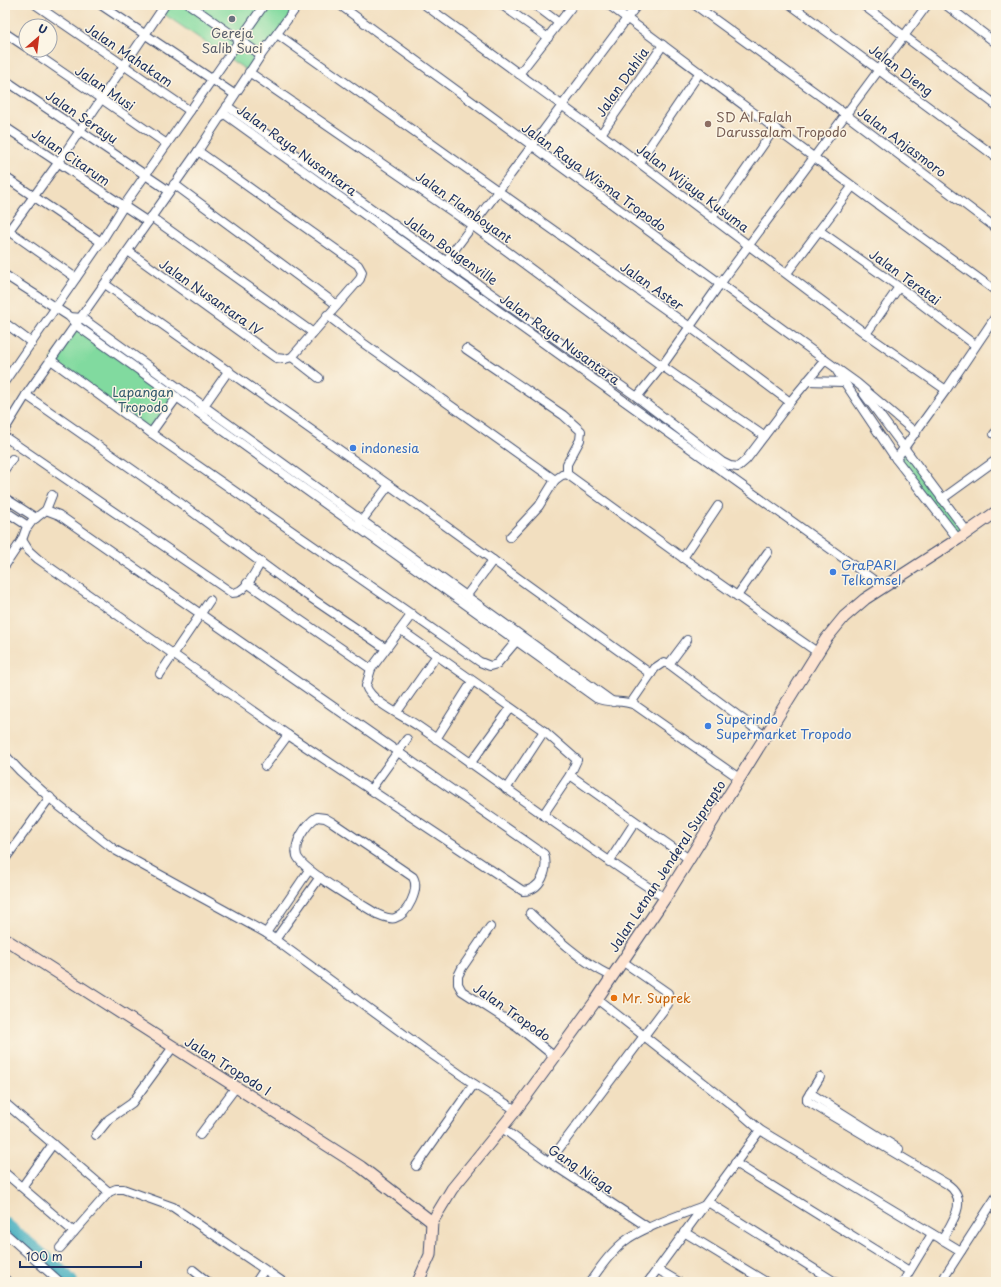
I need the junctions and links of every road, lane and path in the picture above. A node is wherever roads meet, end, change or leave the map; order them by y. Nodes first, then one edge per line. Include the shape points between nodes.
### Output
1 (36, 5) edge
2 (101, 5) edge
3 (165, 5) edge
4 (190, 5) edge
5 (264, 5) edge
6 (298, 5) edge
7 (340, 5) edge
8 (425, 5) edge
9 (502, 5) edge
10 (535, 5) edge
11 (573, 5) edge
12 (609, 5) edge
13 (638, 5) edge
14 (695, 5) edge
15 (792, 5) edge
16 (863, 5) edge
17 (927, 5) edge
18 (946, 5) edge
19 (437, 8) edge
20 (627, 19) junction
21 (559, 23) junction
22 (5, 33) edge
23 (277, 34) junction
24 (144, 35) junction
25 (904, 35) junction
26 (548, 38) junction
27 (240, 40) junction
28 (18, 42) edge
29 (996, 43) edge
30 (663, 45) junction
31 (261, 55) junction
32 (41, 58) edge
33 (123, 66) junction
34 (879, 68) junction
35 (249, 72) junction
36 (700, 72) junction
37 (519, 74) junction
38 (5, 80) edge
39 (213, 80) junction
40 (232, 93) junction
41 (100, 100) junction
42 (996, 105) edge
43 (562, 106) junction
44 (227, 109) junction
45 (190, 111) junction
46 (845, 114) junction
47 (5, 127) edge
48 (775, 128) junction
49 (79, 130) junction
50 (601, 134) junction
51 (167, 144) junction
52 (532, 146) junction
53 (198, 151) junction
54 (815, 157) junction
55 (996, 157) edge
56 (639, 162) junction
57 (58, 163) junction
58 (146, 174) junction
59 (5, 177) edge
60 (171, 187) junction
61 (852, 187) junction
62 (499, 192) junction
63 (33, 196) junction
64 (123, 207) junction
65 (712, 218) junction
66 (149, 219) junction
67 (473, 226) junction
68 (996, 228) edge
69 (820, 231) junction
70 (6, 232) edge
71 (102, 242) junction
72 (749, 246) junction
73 (128, 251) junction
74 (446, 262) junction
75 (787, 274) junction
76 (5, 275) edge
77 (76, 278) junction
78 (105, 284) junction
79 (720, 284) junction
80 (899, 287) junction
81 (996, 292) edge
82 (337, 305) junction
83 (56, 308) junction
84 (327, 314) junction
85 (996, 316) edge
86 (79, 321) junction
87 (5, 323) edge
88 (690, 327) junction
89 (312, 332) junction
90 (866, 334) junction
91 (32, 343) junction
92 (975, 345) junction
93 (466, 349) dead end
94 (292, 357) junction
95 (51, 360) junction
96 (825, 360) junction
97 (662, 366) junction
98 (834, 367) junction
99 (229, 370) junction
100 (7, 375) edge
101 (318, 378) dead end
102 (807, 381) junction
103 (843, 382) junction
104 (857, 384) junction
105 (946, 390) junction
106 (26, 395) junction
107 (177, 397) junction
108 (637, 397) junction
109 (790, 402) junction
110 (201, 410) junction
111 (7, 419) edge
112 (5, 429) edge
113 (151, 433) junction
114 (916, 433) junction
115 (764, 436) junction
116 (5, 437) edge
117 (904, 448) junction
118 (12, 459) dead end
119 (896, 459) junction
120 (996, 460) edge
121 (5, 469) edge
122 (567, 474) junction
123 (556, 480) junction
124 (389, 485) junction
125 (52, 495) dead end
126 (5, 498) edge
127 (942, 499) junction
128 (718, 506) dead end
129 (46, 510) junction
130 (5, 511) edge
131 (996, 512) edge
132 (36, 518) junction
133 (360, 523) junction
134 (28, 526) junction
135 (968, 533) junction
136 (510, 537) dead end
137 (22, 540) junction
138 (958, 540) junction
139 (768, 552) dead end
140 (683, 558) junction
141 (493, 560) junction
142 (261, 562) junction
143 (6, 564) dead end
144 (247, 583) junction
145 (882, 586) junction
146 (467, 596) junction
147 (737, 596) junction
148 (210, 600) dead end
149 (202, 613) junction
150 (412, 614) junction
151 (401, 630) junction
152 (522, 634) junction
153 (687, 640) dead end
154 (516, 642) junction
155 (385, 648) junction
156 (817, 652) junction
157 (174, 654) junction
158 (437, 655) junction
159 (670, 664) junction
160 (371, 669) junction
161 (160, 674) dead end
162 (651, 674) junction
163 (472, 682) junction
164 (613, 702) junction
165 (631, 703) junction
166 (510, 708) junction
167 (397, 712) junction
168 (544, 731) junction
169 (288, 735) junction
170 (766, 736) junction
171 (407, 739) dead end
172 (436, 739) junction
173 (399, 752) junction
174 (5, 755) edge
175 (470, 764) junction
176 (265, 766) dead end
177 (570, 774) junction
178 (739, 778) junction
179 (371, 789) junction
180 (506, 789) junction
181 (50, 798) junction
182 (543, 815) junction
183 (635, 822) junction
184 (5, 859) edge
185 (689, 859) junction
186 (609, 862) junction
187 (309, 870) junction
188 (320, 877) junction
189 (665, 898) junction
190 (530, 913) dead end
191 (490, 927) dead end
192 (266, 933) junction
193 (275, 940) junction
194 (6, 941) edge
195 (622, 961) junction
196 (611, 976) junction
197 (596, 999) junction
198 (643, 1036) junction
199 (173, 1047) junction
200 (555, 1057) junction
201 (820, 1077) dead end
202 (474, 1084) junction
203 (236, 1087) junction
204 (5, 1103) edge
205 (516, 1110) junction
206 (502, 1128) junction
207 (760, 1130) junction
208 (96, 1135) dead end
209 (200, 1135) dead end
210 (53, 1144) junction
211 (549, 1162) junction
212 (735, 1163) junction
213 (416, 1166) dead end
214 (5, 1173) edge
215 (22, 1187) junction
216 (109, 1192) junction
217 (996, 1197) edge
218 (706, 1204) junction
219 (432, 1222) junction
220 (649, 1228) junction
221 (74, 1232) junction
222 (684, 1232) junction
223 (5, 1233) edge
224 (932, 1234) junction
225 (942, 1240) junction
226 (60, 1248) dead end
227 (961, 1251) junction
228 (657, 1269) junction
229 (194, 1270) dead end
230 (264, 1270) junction
231 (909, 1271) junction
232 (5, 1279) edge
233 (8, 1282) edge
234 (60, 1282) edge
235 (208, 1282) edge
236 (256, 1282) edge
237 (283, 1282) edge
238 (418, 1282) edge
239 (590, 1282) edge
240 (648, 1282) edge
241 (679, 1282) edge
242 (766, 1282) edge
243 (835, 1282) edge
244 (903, 1282) edge
245 (945, 1282) edge

1 - 33 street, Jalan Mahakam
2 - 24 street
3 - 24 street
4 - 27 street
5 - 27 street
6 - 23 street
7 - 52 street, Jalan Raya Wisma Tropodo
8 - 19 street, Jalan Wijaya Kusuma
9 - 26 street
10 - 21 street
11 - 21 street
12 - 20 street
13 - 20 street
14 - 46 street, Jalan Anjasmoro
15 - 34 street, Jalan Dieng
16 - 25 street
17 - 25 street
18 - 29 street
19 - 37 street, Jalan Wijaya Kusuma
20 - 30 street
20 - 43 street
21 - 26 street
22 - 28 street
23 - 31 street
23 - 62 street, Jalan Aster
24 - 33 street
24 - 39 street
25 - 34 street
25 - 42 street
26 - 37 street
27 - 31 street
27 - 39 street
30 - 36 street
30 - 50 street, Jalan Dahlia
31 - 35 street
32 - 41 street, Jalan Musi
33 - 41 street
33 - 45 street, Jalan Mahakam
34 - 46 street
34 - 55 street, Jalan Dieng
35 - 40 street
35 - 67 street, Jalan Flamboyant
36 - 48 street
36 - 56 street
37 - 43 street, Jalan Wijaya Kusuma
38 - 49 street, Jalan Serayu
39 - 40 street
39 - 45 street
40 - 44 street
41 - 49 street
41 - 51 street, Jalan Musi
43 - 50 street, Jalan Wijaya Kusuma
43 - 52 street
44 - 53 street
44 - 74 street, Jalan Bougenville
44 - 145 street, Jalan Raya Nusantara
45 - 51 street
46 - 54 street
46 - 68 street, Jalan Anjasmoro
47 - 57 street, Jalan Citarum
48 - 54 street
48 - 65 street
49 - 57 street
49 - 58 street, Jalan Serayu
50 - 56 street, Jalan Wijaya Kusuma
51 - 58 street
52 - 62 street
52 - 79 street, Jalan Raya Wisma Tropodo
53 - 60 street
53 - 82 street via 361,267 360,279
54 - 61 street
54 - 72 street
56 - 65 street, Jalan Wijaya Kusuma
57 - 63 street
57 - 64 street, Jalan Citarum
58 - 60 street, Jalan Serayu
58 - 64 street
59 - 63 street
60 - 66 street
60 - 82 street, Jalan Serayu
61 - 69 street
61 - 81 street
62 - 67 street
62 - 88 street, Jalan Aster
63 - 70 street
63 - 71 street
64 - 66 street, Jalan Citarum
64 - 71 street
65 - 72 street, Jalan Wijaya Kusuma
66 - 73 street
66 - 89 street, Jalan Citarum
67 - 74 street
67 - 97 street, Jalan Flamboyant
69 - 75 street
69 - 80 street, Jalan Teratai
70 - 77 street
71 - 77 street
72 - 75 street, Jalan Wijaya Kusuma
72 - 79 street
73 - 78 street
73 - 94 street, Jalan Nusantara IV via 270,353 282,360
74 - 108 street, Jalan Bougenville
75 - 90 street, Jalan Wijaya Kusuma
76 - 83 street
77 - 83 street
78 - 86 street
78 - 99 street
79 - 88 street
79 - 96 street, Jalan Raya Wisma Tropodo
80 - 90 street
80 - 92 street, Jalan Teratai
82 - 84 street
83 - 86 street
83 - 91 street
84 - 89 street
84 - 123 street via 363,343
85 - 92 street
86 - 95 street
86 - 107 street
86 - 110 street
87 - 91 street
88 - 97 street
88 - 109 street, Jalan Aster
89 - 94 street
90 - 105 street, Jalan Wijaya Kusuma
91 - 100 street
92 - 105 street
93 - 122 street via 563,415 581,431 580,440 567,464
94 - 101 street
95 - 106 street
95 - 113 street
96 - 98 street, Jalan Raya Wisma Tropodo
96 - 102 street
97 - 108 street
97 - 115 street, Jalan Flamboyant
98 - 103 street
98 - 104 street, Jalan Raya Wisma Tropodo
99 - 110 street
99 - 124 street
102 - 103 street
102 - 109 street
103 - 119 street
104 - 114 street
104 - 117 street
105 - 114 street
106 - 111 street
106 - 142 street
107 - 110 street
107 - 113 street
108 - 115 street, Jalan Bougenville via 722,462 736,467 742,465
109 - 115 street
110 - 133 street
111 - 112 street
113 - 150 street
114 - 117 street
116 - 144 street via 228,591 236,593
117 - 119 street
117 - 127 street
118 - 121 street
119 - 138 street
120 - 127 street
122 - 123 street
122 - 140 street
123 - 136 street via 539,506
124 - 133 street
124 - 141 street
125 - 129 street
126 - 132 street
127 - 135 street
128 - 140 street
129 - 132 street
129 - 149 street via 59,514
130 - 134 street
131 - 135 main road, Jalan Letnan Jenderal Suprapto
132 - 134 street
133 - 146 street
133 - 154 street
134 - 137 street
135 - 138 main road, Jalan Letnan Jenderal Suprapto
137 - 143 street
137 - 157 street via 38,559
138 - 145 main road, Jalan Letnan Jenderal Suprapto
139 - 147 street
140 - 147 street
141 - 146 street
141 - 162 street
142 - 144 street
142 - 155 street
144 - 160 street
145 - 156 main road, Jalan Letnan Jenderal Suprapto via 844,617
146 - 152 street
147 - 156 street
148 - 149 street
149 - 157 street
149 - 173 street
150 - 151 street
150 - 154 street via 480,662 490,666 497,664
151 - 155 street
151 - 158 street
152 - 154 street
152 - 164 street
153 - 159 street
154 - 164 street via 596,698
155 - 160 street
156 - 170 main road, Jalan Letnan Jenderal Suprapto
157 - 161 street
157 - 169 street
158 - 163 street
158 - 167 street
159 - 162 street via 660,663
159 - 170 street
160 - 167 street via 367,691
162 - 165 street
163 - 166 street
163 - 172 street
164 - 165 street
165 - 178 street
166 - 168 street
166 - 175 street
167 - 172 street
168 - 177 street via 577,760
168 - 180 street
169 - 176 street
169 - 179 street
170 - 178 main road, Jalan Letnan Jenderal Suprapto
171 - 173 street
172 - 175 street
173 - 179 street
173 - 179 street via 544,854 545,868 540,882 529,890 523,890
174 - 181 street
175 - 180 street
177 - 182 street
177 - 183 street
178 - 185 main road, Jalan Letnan Jenderal Suprapto
180 - 182 street
181 - 184 street
181 - 192 street via 114,850
182 - 186 street
183 - 185 street
183 - 186 street
185 - 189 main road, Jalan Letnan Jenderal Suprapto
186 - 189 street
187 - 188 street
187 - 188 street via 298,857 298,840 311,820 317,817 325,818 413,877 416,888 405,910 395,918 388,918 377,914
187 - 192 street
188 - 193 street
189 - 195 main road, Jalan Letnan Jenderal Suprapto
190 - 196 street via 553,935 600,971
191 - 200 street, Jalan Tropodo via 460,972 458,984 462,991 518,1027
192 - 193 street
193 - 202 street
194 - 199 main road, Jalan Tropodo I
195 - 196 main road, Jalan Letnan Jenderal Suprapto
195 - 198 street via 668,995 668,1004
196 - 197 main road, Jalan Letnan Jenderal Suprapto
197 - 198 street
197 - 200 main road, Jalan Letnan Jenderal Suprapto
198 - 207 street via 734,1106
198 - 211 street
199 - 203 main road, Jalan Tropodo I
199 - 208 street via 132,1103 109,1119
200 - 205 main road, Jalan Letnan Jenderal Suprapto
201 - 225 street via 807,1098 808,1101 951,1187 959,1197 958,1207
202 - 205 street
202 - 213 street
203 - 209 street
203 - 219 main road, Jalan Tropodo I via 361,1167
204 - 210 street
205 - 206 main road, Jalan Letnan Jenderal Suprapto
206 - 211 street, Gang Niaga
206 - 219 main road, Jalan Letnan Jenderal Suprapto via 452,1189
207 - 212 street
207 - 224 street
210 - 215 street
210 - 216 street
211 - 220 street, Gang Niaga
212 - 218 street
212 - 231 street
214 - 215 street
215 - 221 street
216 - 221 street
216 - 230 street via 123,1189 173,1207
217 - 227 street
218 - 220 street
218 - 222 street
218 - 243 street
219 - 238 main road, Jalan Letnan Jenderal Suprapto via 430,1255
220 - 239 street via 629,1238 613,1252
221 - 226 street
222 - 228 street
222 - 242 street
223 - 234 street
224 - 225 street
224 - 231 street
225 - 227 street
227 - 245 street via 945,1276
228 - 240 street
228 - 241 street
229 - 235 street
230 - 236 street
230 - 237 street
231 - 244 street
232 - 233 street

